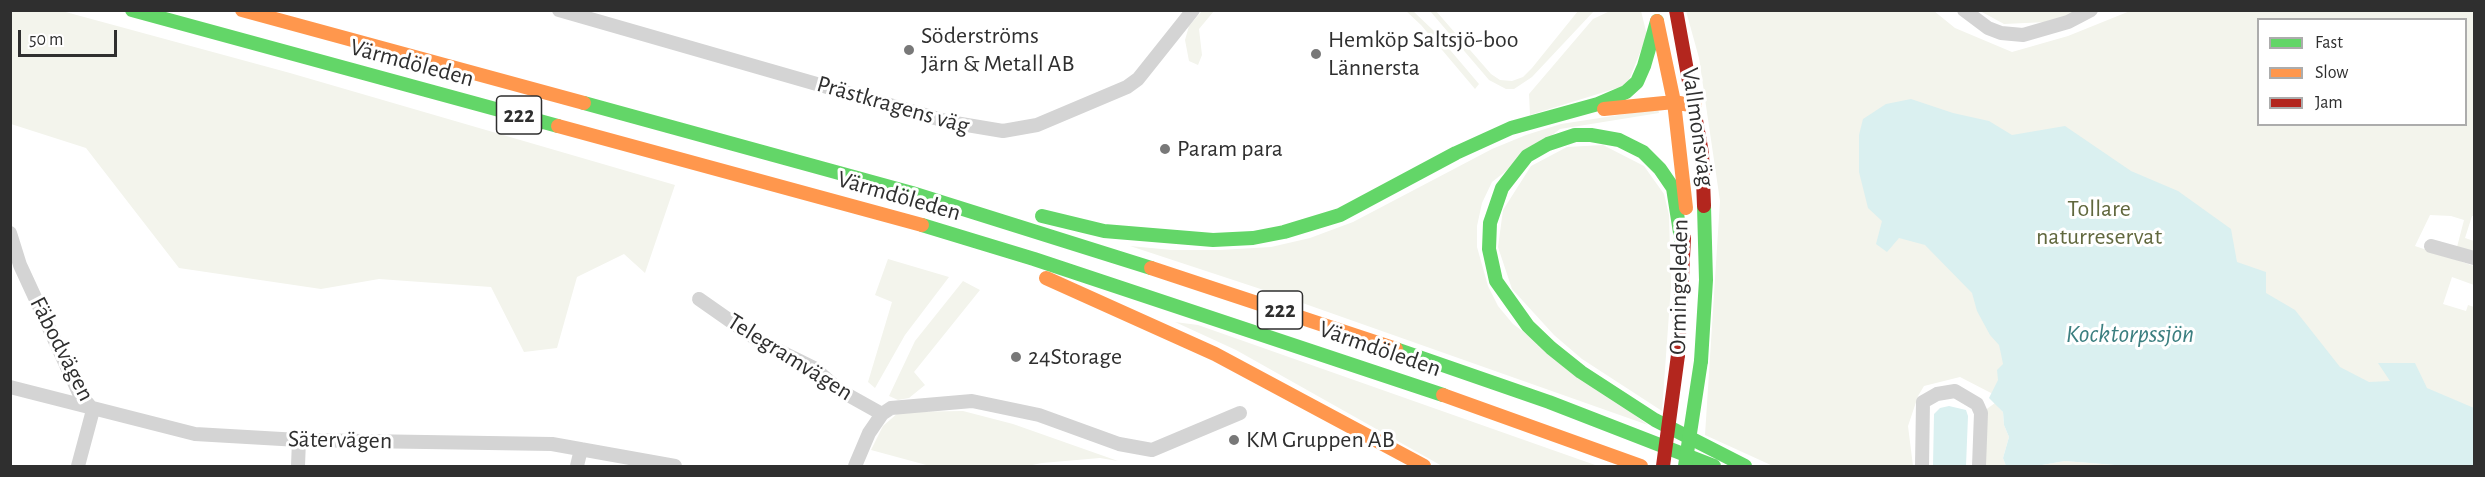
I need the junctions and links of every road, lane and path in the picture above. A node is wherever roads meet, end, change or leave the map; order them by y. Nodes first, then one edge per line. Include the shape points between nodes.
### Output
1 (132, 10) edge
2 (242, 10) edge
3 (559, 10) edge
4 (1193, 10) edge
5 (1676, 10) edge
6 (1964, 10) edge
7 (2091, 10) edge
8 (1655, 16) edge
9 (1695, 106) junction
10 (1671, 112) junction
11 (1557, 114) junction
12 (1619, 127) dead end
13 (1575, 135) junction
14 (912, 193) junction
15 (905, 220) junction
16 (10, 233) edge
17 (2431, 246) dead end
18 (1683, 252) junction
19 (2475, 258) edge
20 (699, 299) dead end
21 (10, 387) edge
22 (93, 410) junction
23 (1240, 413) dead end
24 (882, 414) junction
25 (299, 440) junction
26 (581, 449) junction
27 (78, 466) edge
28 (298, 466) edge
29 (578, 466) edge
30 (675, 466) edge
31 (855, 466) edge
32 (1424, 466) edge
33 (1641, 466) edge
34 (1663, 466) edge
35 (1685, 466) edge
36 (1714, 466) edge
37 (1746, 466) edge
38 (1922, 466) edge
39 (1979, 466) edge

1 - 15 main road, Värmdöleden / 222
2 - 14 main road, Värmdöleden / 222
3 - 4 street, Prästkragens väg via 949,122 1003,131 1037,125 1138,80
5 - 9 main road, Ormingeleden
6 - 7 street via 1988,28 2023,35 2068,22
8 - 10 main road, Vallmonsväg
8 - 11 main road via 1652,46 1637,82 1626,92 1598,104
9 - 10 main road
9 - 35 main road, Ormingeleden, bridge via 1702,153 1706,280 1701,361
10 - 11 main road
10 - 18 main road, Vallmonsväg via 1683,164
11 - 14 main road via 1474,145 1340,214 1253,238 1203,240 1104,231
12 - 13 main road
13 - 18 main road via 1619,141 1643,152 1660,169 1673,188
13 - 37 main road via 1527,156 1502,188 1490,223 1489,249 1496,281 1528,326 1581,372 1655,420
14 - 36 main road, Värmdöleden / 222 via 1295,314 1549,402
15 - 32 main road via 1110,305 1215,354
15 - 33 main road, Värmdöleden / 222 via 1217,317
16 - 22 street, Fäbodvägen via 20,265 79,393
17 - 19 street
18 - 34 main road, Ormingeleden, bridge via 1678,355
20 - 24 street, Telegramvägen via 759,341 814,368 839,390
21 - 22 street, Sätervägen
22 - 25 street, Sätervägen via 195,434
22 - 27 street, Fäbodvägen
23 - 24 street via 1152,450 1119,444 1039,415 972,401 891,408
24 - 31 street
25 - 26 street, Sätervägen via 519,442
25 - 28 street
26 - 29 street
26 - 30 street, Sätervägen
38 - 39 street via 1923,402 1937,394 1955,392 1977,404 1981,413

